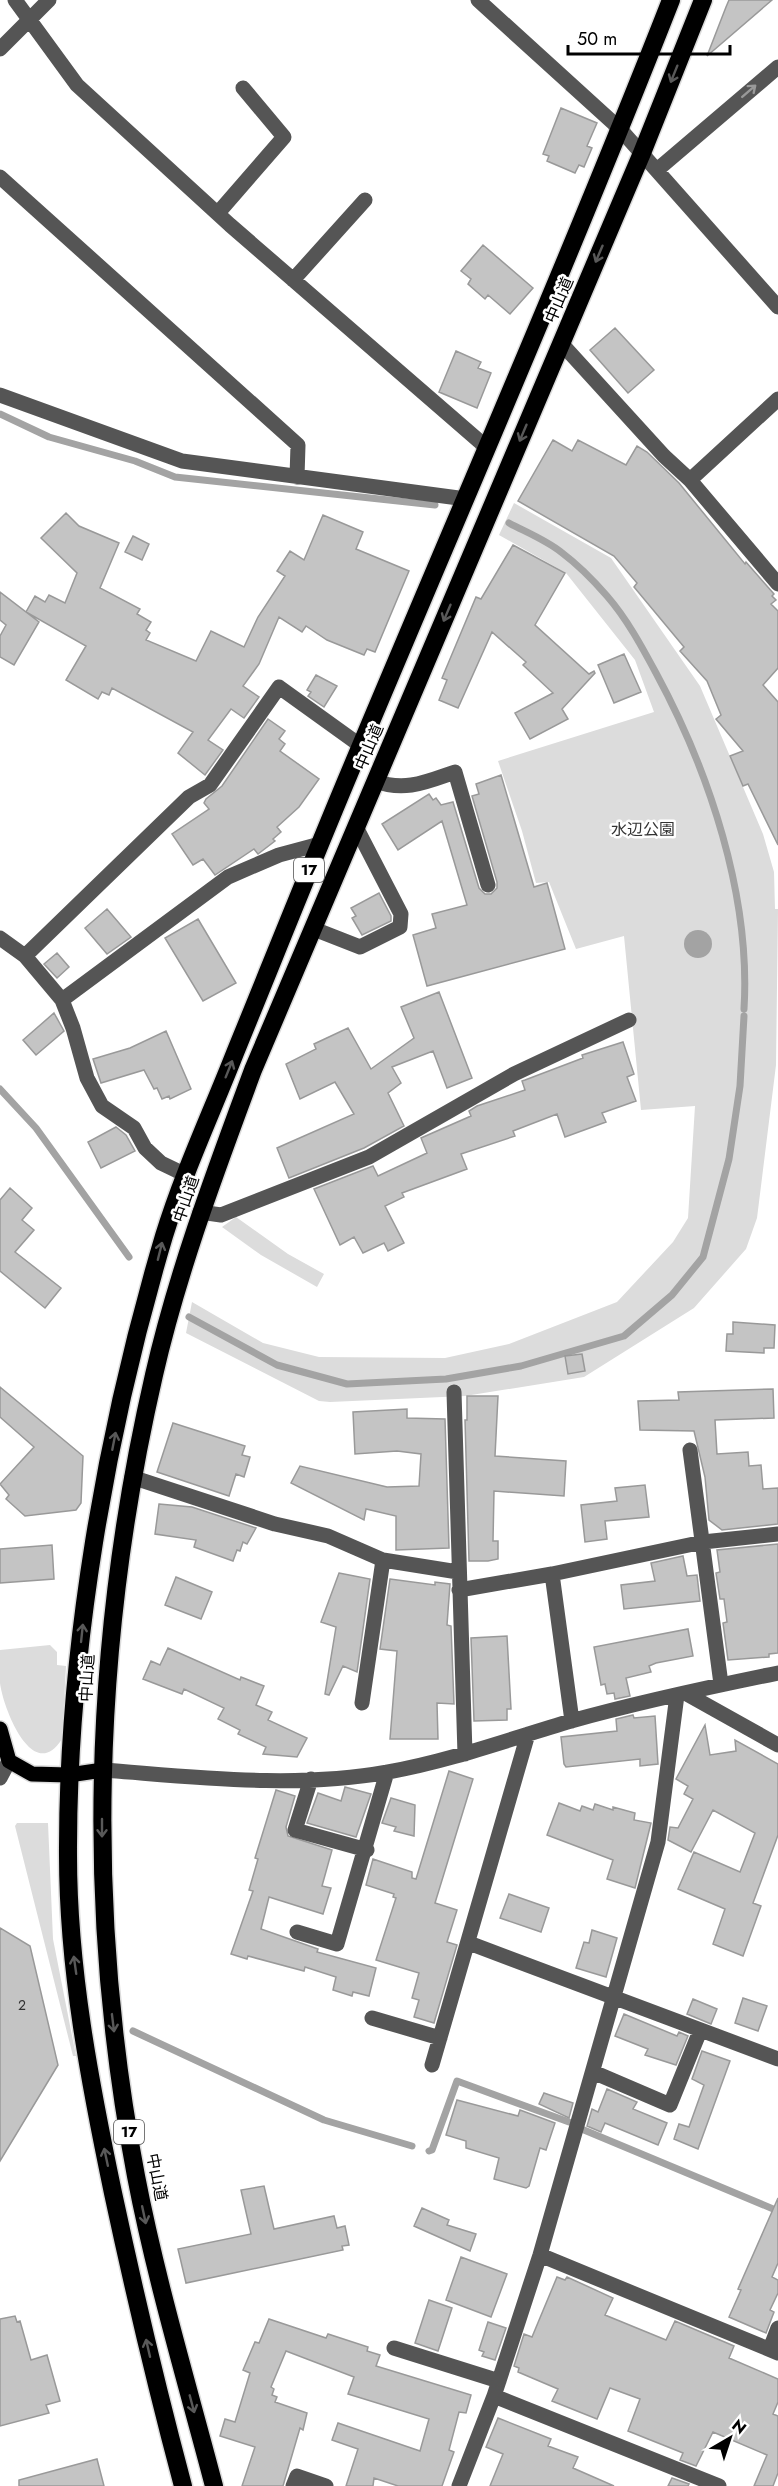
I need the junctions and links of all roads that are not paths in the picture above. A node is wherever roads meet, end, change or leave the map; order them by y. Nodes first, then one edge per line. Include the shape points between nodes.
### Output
1 (15, 0) edge
2 (49, 0) edge
3 (478, 0) edge
4 (671, 0) edge
5 (703, 0) edge
6 (29, 20) junction
7 (0, 49) edge
8 (778, 67) edge
9 (243, 88) dead end
10 (620, 129) junction
11 (642, 153) junction
12 (657, 170) junction
13 (0, 177) edge
14 (365, 200) dead end
15 (218, 213) junction
16 (293, 280) junction
17 (778, 307) edge
18 (561, 343) junction
19 (0, 394) edge
20 (778, 399) edge
21 (486, 447) junction
22 (297, 477) junction
23 (690, 480) junction
24 (466, 499) junction
25 (778, 584) edge
26 (361, 746) junction
27 (375, 781) junction
28 (356, 827) junction
29 (320, 844) junction
30 (488, 885) dead end
31 (314, 929) junction
32 (0, 938) edge
33 (24, 956) junction
34 (62, 1000) junction
35 (629, 1020) dead end
36 (186, 1175) junction
37 (200, 1212) junction
38 (454, 1392) dead end
39 (690, 1450) dead end
40 (132, 1478) junction
41 (778, 1534) edge
42 (703, 1542) junction
43 (383, 1560) junction
44 (458, 1572) junction
45 (552, 1574) junction
46 (459, 1590) junction
47 (778, 1673) edge
48 (721, 1684) junction
49 (681, 1694) junction
50 (362, 1703) dead end
51 (572, 1721) junction
52 (0, 1729) edge
53 (528, 1734) junction
54 (778, 1745) edge
55 (465, 1754) junction
56 (9, 1761) junction
57 (103, 1770) junction
58 (387, 1772) junction
59 (69, 1775) junction
60 (0, 1778) edge
61 (311, 1779) junction
62 (367, 1850) junction
63 (297, 1932) dead end
64 (469, 1943) junction
65 (614, 1997) junction
66 (372, 2018) dead end
67 (700, 2031) junction
68 (441, 2038) junction
69 (778, 2059) edge
70 (432, 2065) dead end
71 (593, 2072) junction
72 (540, 2255) junction
73 (778, 2328) edge
74 (394, 2348) dead end
75 (774, 2351) edge
76 (499, 2381) junction
77 (494, 2396) junction
78 (183, 2486) edge
79 (214, 2486) edge
80 (293, 2486) edge
81 (326, 2486) edge
82 (459, 2486) edge
83 (719, 2486) edge

1 - 6 street
2 - 6 street
3 - 10 street
4 - 10 highway, 中山道 / 17
5 -> 11 highway, 中山道 / 17
6 - 7 street
6 - 15 street via 77,85
12 -> 8 street
9 - 15 street via 284,137
10 - 11 street
10 - 21 highway, 中山道 / 17
11 - 12 street
11 -> 18 highway, 中山道 / 17
12 - 17 street
13 - 22 street via 298,445
14 - 16 street
15 - 16 street
16 - 21 street
18 - 23 street
18 -> 27 highway, 中山道 / 17
19 - 22 street via 182,461
20 - 23 street
21 - 24 highway, 中山道 / 17
22 - 24 street
23 - 25 street
24 - 26 highway, 中山道 / 17
26 - 29 highway, 中山道 / 17
26 - 33 street via 279,687 210,785 189,797
27 - 28 highway, 中山道 / 17
27 - 30 street via 402,786 454,771
28 - 31 highway, 中山道 / 17
28 - 31 street via 401,914 400,927 360,947
29 - 34 street via 279,855 228,877
36 -> 29 highway, 中山道 / 17
31 - 37 highway, 中山道 / 17 via 253,1070
32 - 33 street
33 - 34 street
34 - 36 street via 87,1078 102,1106 134,1128 145,1148 161,1163
35 - 37 street via 514,1074 369,1157 221,1215
59 -> 36 highway, 中山道 / 17 via 85,1606 119,1413 164,1235
37 - 40 highway, 中山道 / 17 via 155,1371
38 - 44 street
39 - 42 street
40 - 43 street via 275,1524 327,1536
40 - 57 highway, 中山道 / 17 via 112,1608
41 - 42 street
42 - 45 street
42 - 48 street
43 - 44 street
43 - 50 street
44 - 46 street
45 - 46 street
45 - 51 street
46 - 55 street
47 - 48 street
48 - 49 street
49 - 51 street
49 - 54 street
49 - 65 street via 658,1842
51 - 53 street
52 - 56 main road
53 - 55 street
53 - 64 street
55 - 58 street
56 - 59 main road via 32,1774
56 - 60 street
57 - 59 main road
57 - 61 street via 241,1780
57 -> 79 highway, 中山道 / 17 via 104,1949 117,2060 147,2228
58 - 61 street
58 - 62 street
78 -> 59 highway, 中山道 / 17 via 127,2256 88,2063 72,1945 67,1862
61 - 62 street via 294,1830
62 - 63 street via 338,1944
64 - 65 street
64 - 68 street
65 - 67 street
65 - 71 street
66 - 68 street
67 - 69 street
67 - 71 street via 670,2105
68 - 70 street
71 - 72 street
72 - 75 street
72 - 76 street
73 - 75 street
74 - 76 street
76 - 77 street
77 - 82 street
77 - 83 street
80 - 81 street via 297,2476

